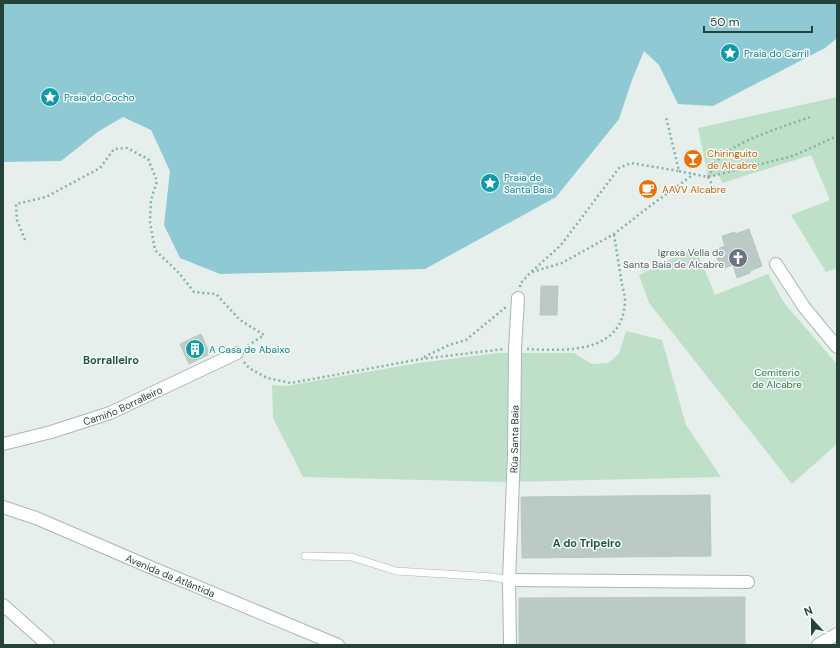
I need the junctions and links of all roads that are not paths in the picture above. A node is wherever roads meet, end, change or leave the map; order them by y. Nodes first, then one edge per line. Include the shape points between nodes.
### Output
1 (776, 264) dead end
2 (518, 298) road end
3 (837, 347) edge
4 (237, 353) road end
5 (3, 444) edge
6 (3, 507) edge
7 (305, 556) dead end
8 (509, 580) junction
9 (748, 582) dead end
10 (3, 605) edge
11 (837, 634) edge
12 (48, 645) edge
13 (338, 645) edge
14 (510, 645) edge
15 (818, 645) edge

1 - 3 street via 804,307
2 - 8 street, Rúa Santa Baia
4 - 5 street, Camiño Borralleiro via 110,413
6 - 13 street, Avenida da Atlántida via 36,518
7 - 8 lane via 352,557 396,571
8 - 9 street
8 - 14 street, Rúa Santa Baia
10 - 12 street
11 - 15 street

